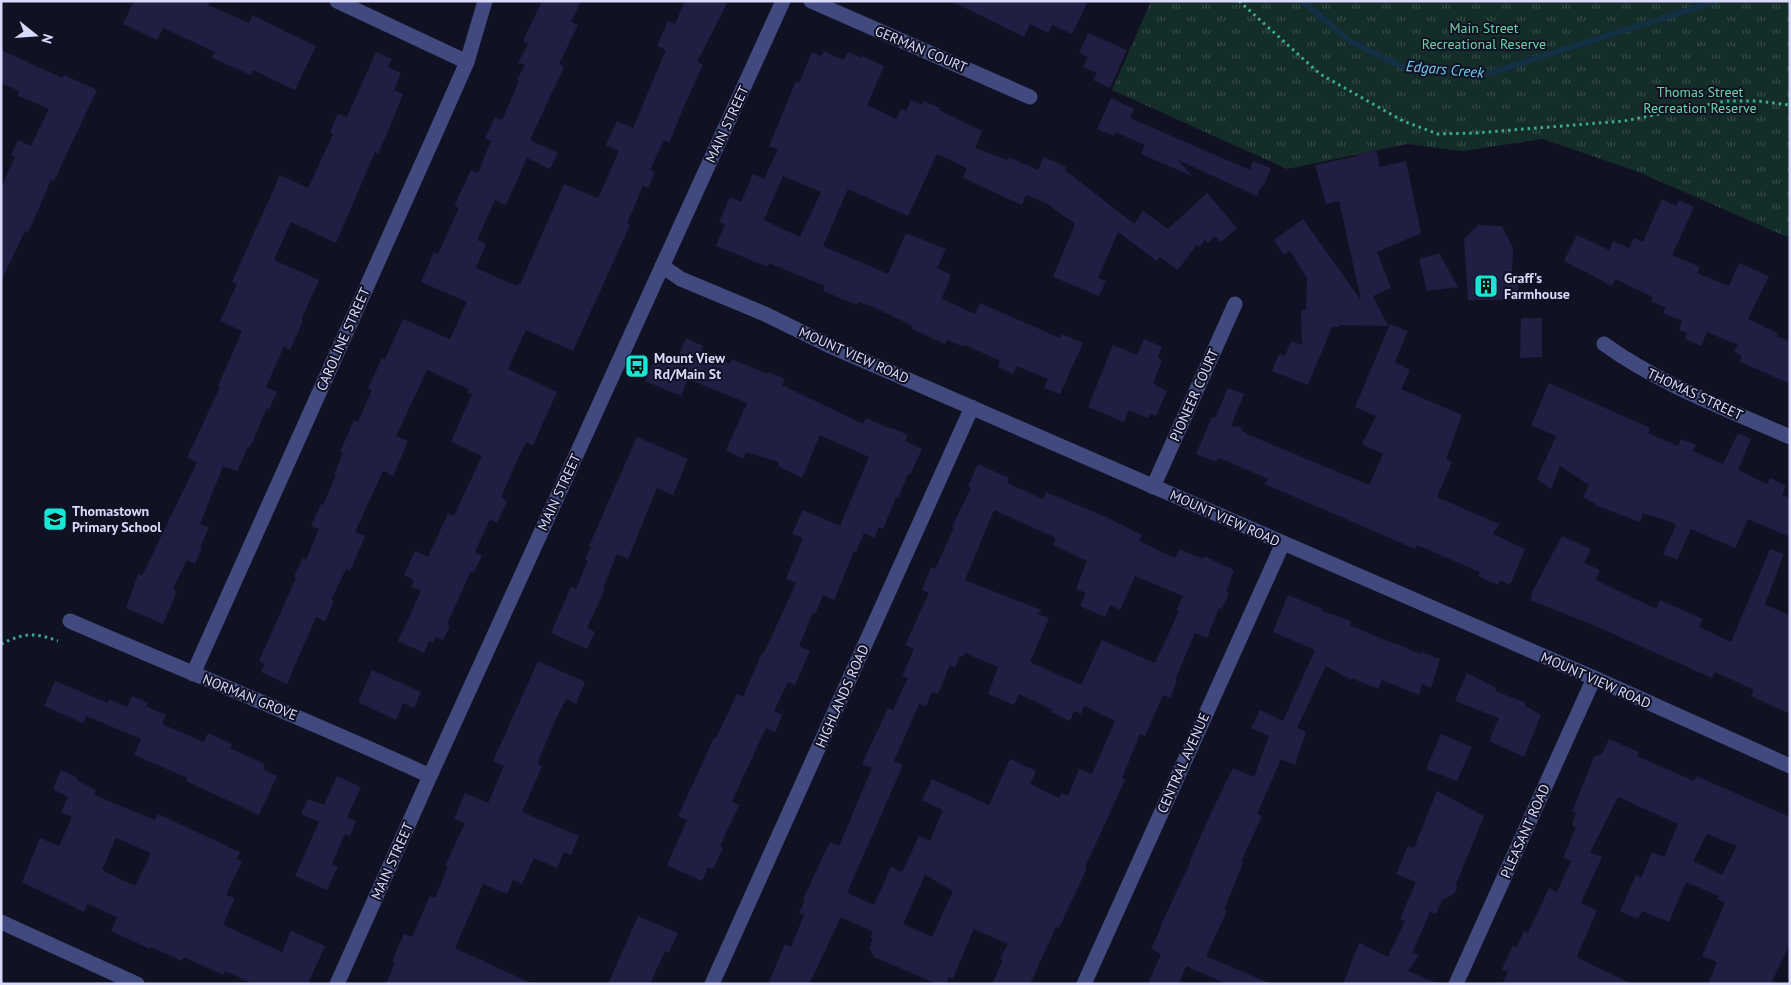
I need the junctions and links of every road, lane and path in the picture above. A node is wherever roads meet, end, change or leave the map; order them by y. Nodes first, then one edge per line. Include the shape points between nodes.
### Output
1 (337, 1) edge
2 (485, 1) edge
3 (783, 1) edge
4 (811, 1) edge
5 (1238, 1) edge
6 (467, 62) junction
7 (1030, 96) dead end
8 (1790, 105) edge
9 (662, 266) junction
10 (1236, 304) dead end
11 (1604, 344) dead end
12 (972, 407) junction
13 (1790, 437) edge
14 (1153, 486) junction
15 (1283, 543) junction
16 (70, 621) dead end
17 (58, 641) dead end
18 (1, 644) edge
19 (193, 674) junction
20 (1594, 678) junction
21 (1790, 766) edge
22 (430, 776) junction
23 (1, 922) edge
24 (137, 984) edge
25 (337, 984) edge
26 (712, 984) edge
27 (1084, 984) edge
28 (1456, 984) edge

1 - 6 street
2 - 6 street, CAROLINE STREET
3 - 9 street, MAIN STREET
4 - 7 street, GERMAN COURT
5 - 8 path via 1320,74 1403,121 1438,134 1624,122 1726,102 1757,100
6 - 19 street, CAROLINE STREET
9 - 12 street, MOUNT VIEW ROAD via 681,278
9 - 22 street, MAIN STREET
10 - 14 street, PIONEER COURT
11 - 13 street, THOMAS STREET via 1655,377
12 - 14 street, MOUNT VIEW ROAD
12 - 26 street, HIGHLANDS ROAD
14 - 15 street, MOUNT VIEW ROAD
15 - 20 street, MOUNT VIEW ROAD
15 - 27 street, CENTRAL AVENUE
16 - 19 street, NORMAN GROVE
17 - 18 path via 30,634
19 - 22 street, NORMAN GROVE via 312,722
20 - 21 street, MOUNT VIEW ROAD
20 - 28 street, PLEASANT ROAD
22 - 25 street, MAIN STREET
23 - 24 street

